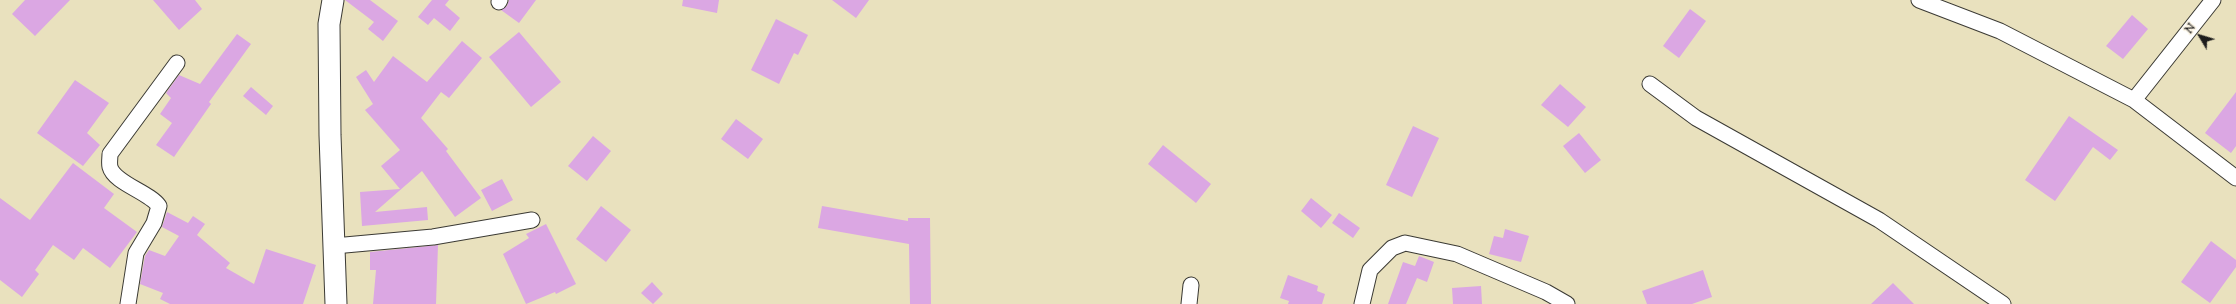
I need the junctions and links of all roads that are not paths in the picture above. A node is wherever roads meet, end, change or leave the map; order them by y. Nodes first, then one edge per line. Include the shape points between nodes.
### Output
1 (333, 0) edge
2 (1919, 0) edge
3 (2213, 0) edge
4 (177, 63) dead end
5 (1650, 84) dead end
6 (2134, 100) junction
7 (2236, 178) edge
8 (532, 220) dead end
9 (334, 246) junction
10 (1190, 285) dead end
11 (128, 304) edge
12 (336, 304) edge
13 (1189, 304) edge
14 (1362, 304) edge
15 (1567, 304) edge
16 (2003, 304) edge

1 - 9 street via 330,56
2 - 6 street via 2000,31
3 - 6 street
4 - 11 street via 110,154 110,168 118,178 153,198 159,206 154,223 136,253
5 - 16 street via 1696,118 1879,220
6 - 7 street
8 - 9 street via 433,237
9 - 12 street
10 - 13 street
14 - 15 street via 1370,270 1392,248 1404,243 1457,254 1546,292

